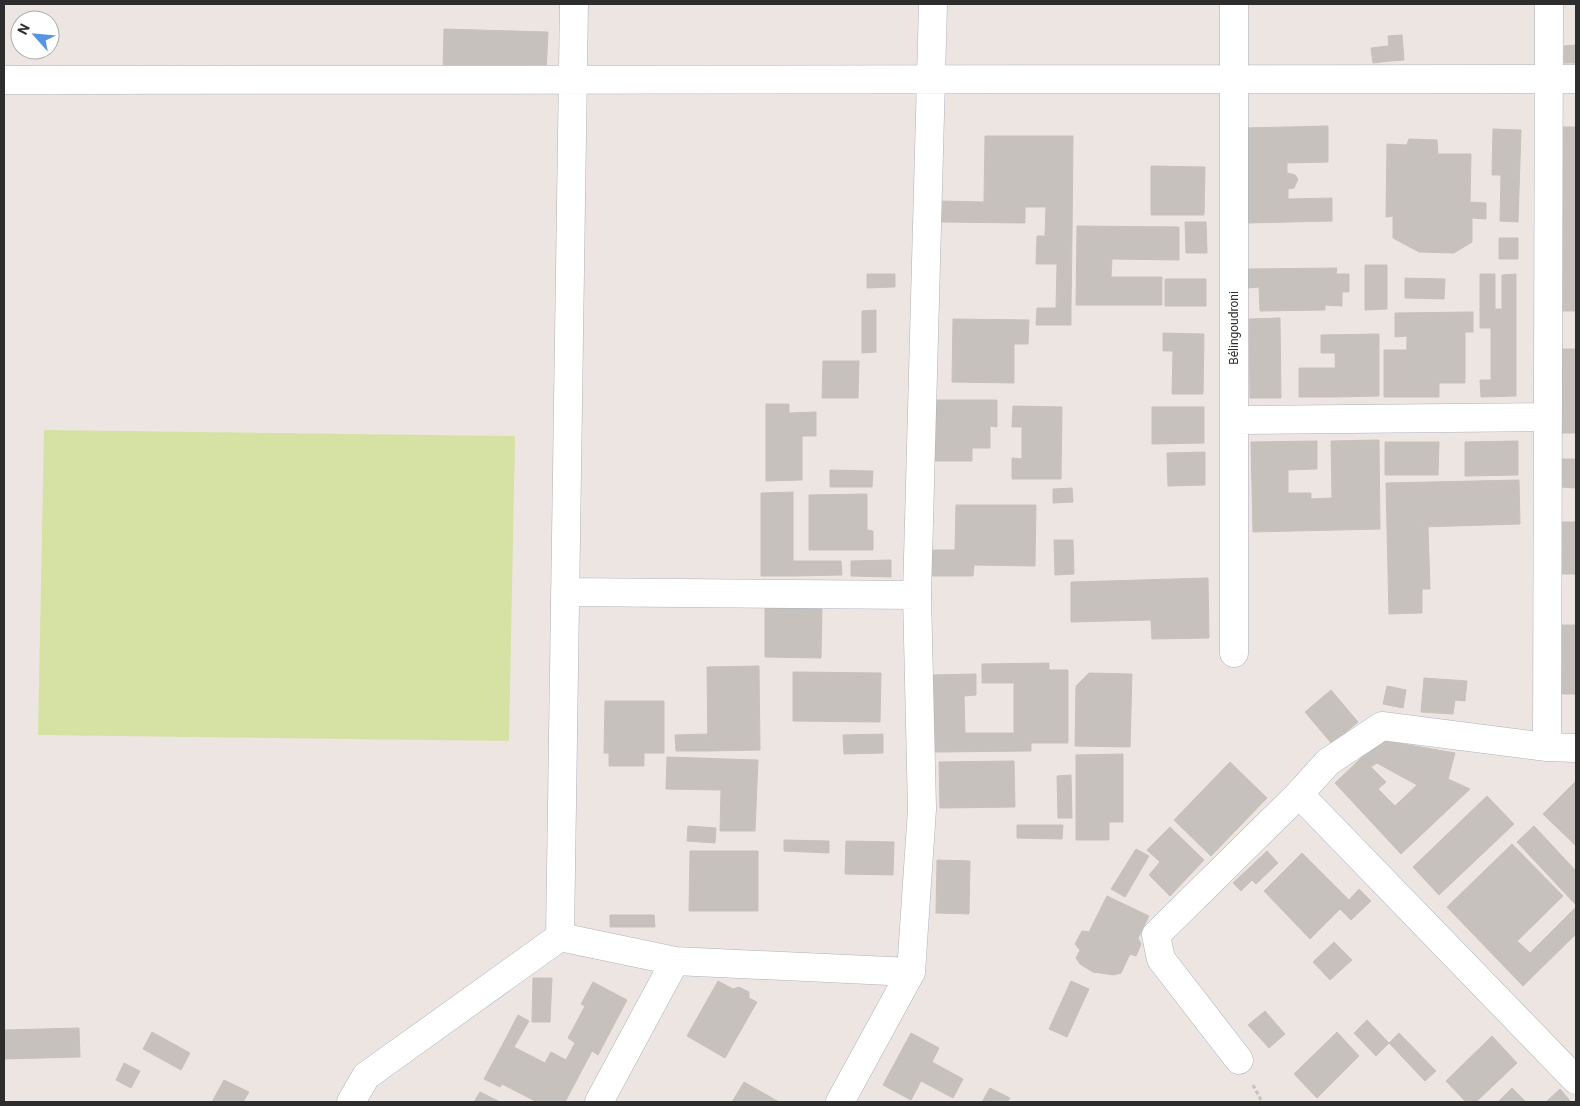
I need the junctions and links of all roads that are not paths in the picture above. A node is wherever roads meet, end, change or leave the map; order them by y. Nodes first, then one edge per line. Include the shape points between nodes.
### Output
1 (574, 4) edge
2 (932, 4) edge
3 (1234, 4) edge
4 (1549, 4) edge
5 (1234, 79) junction
6 (1549, 79) junction
7 (1576, 79) edge
8 (4, 80) edge
9 (573, 80) junction
10 (931, 80) junction
11 (1547, 417) junction
12 (1234, 420) junction
13 (565, 592) junction
14 (916, 595) junction
15 (1234, 653) dead end
16 (1547, 747) junction
17 (1576, 748) edge
18 (1299, 794) junction
19 (560, 936) junction
20 (675, 961) junction
21 (911, 972) junction
22 (1239, 1060) dead end
23 (1576, 1080) edge
24 (351, 1102) edge
25 (599, 1102) edge
26 (840, 1102) edge

1 - 9 street
2 - 10 street
3 - 5 street, Bélingoudroni
4 - 6 street
5 - 6 street
5 - 10 street
5 - 12 street, Bélingoudroni
6 - 7 street
6 - 11 street
8 - 9 street
9 - 10 street
9 - 13 street
10 - 14 street
11 - 12 street
11 - 16 street
12 - 15 street, Bélingoudroni
13 - 14 street
13 - 19 street
14 - 21 street via 922,809
16 - 17 street
16 - 18 street via 1382,726 1328,762
18 - 22 street via 1156,935 1161,958
18 - 23 street
19 - 20 street
19 - 24 street via 366,1076
20 - 21 street
20 - 25 street
21 - 26 street

